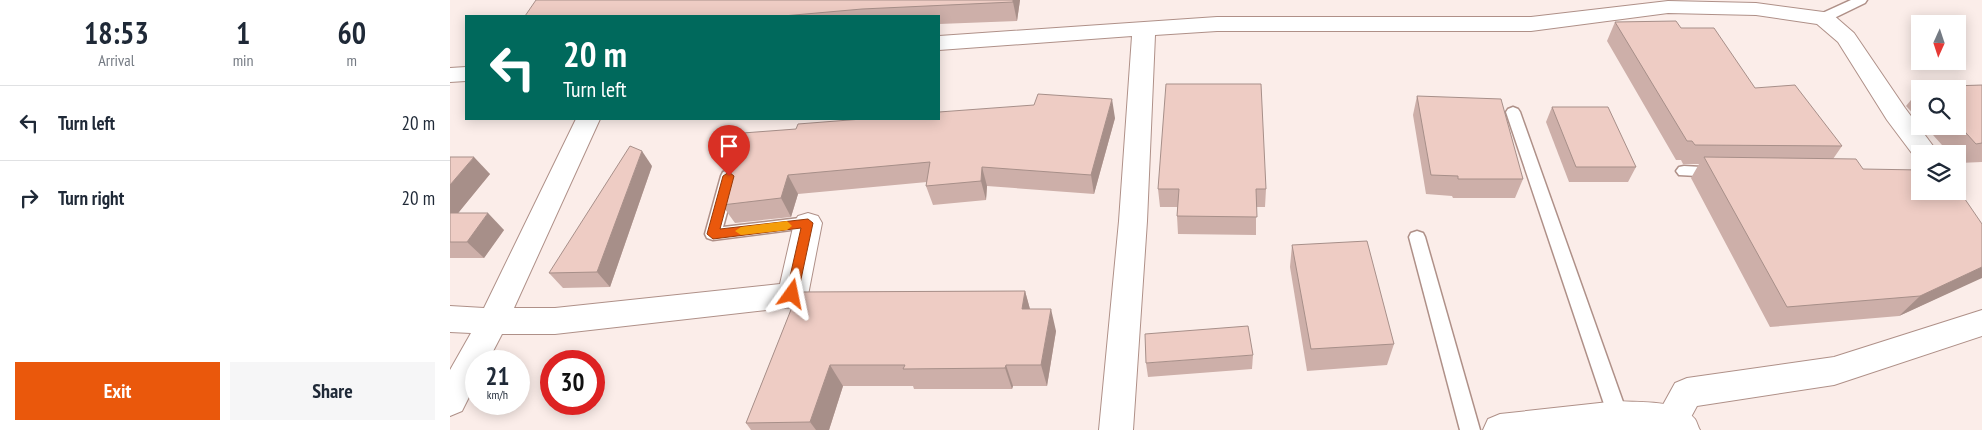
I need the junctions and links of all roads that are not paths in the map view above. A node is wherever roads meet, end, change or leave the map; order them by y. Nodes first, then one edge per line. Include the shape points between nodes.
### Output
1 (1861, 0) edge
2 (1683, 4) edge
3 (1823, 18) junction
4 (1144, 29) junction
5 (940, 43) edge
6 (465, 74) edge
7 (450, 75) edge
8 (1513, 112) dead end
9 (588, 120) edge
10 (1919, 145) edge
11 (1684, 171) dead end
12 (1733, 172) edge
13 (729, 176) edge
14 (808, 223) joint
15 (1417, 237) dead end
16 (450, 319) edge
17 (493, 321) junction
18 (1982, 323) edge
19 (450, 401) edge
20 (1618, 416) junction
21 (1677, 426) edge
22 (1116, 430) edge
23 (1470, 430) edge
24 (1500, 430) edge

1 - 3 lane
2 - 3 street via 1756,8
2 - 4 street via 1531,24 1217,24
3 - 10 street via 1846,38
4 - 5 street
4 - 22 street
6 - 7 street
8 - 20 lane
9 - 17 street
11 - 12 lane
13 - 14 lane via 713,234
14 - 17 street via 792,294 555,321
15 - 23 lane
16 - 17 street
17 - 19 street
18 - 21 street via 1834,371 1688,392
20 - 21 street
20 - 24 street

